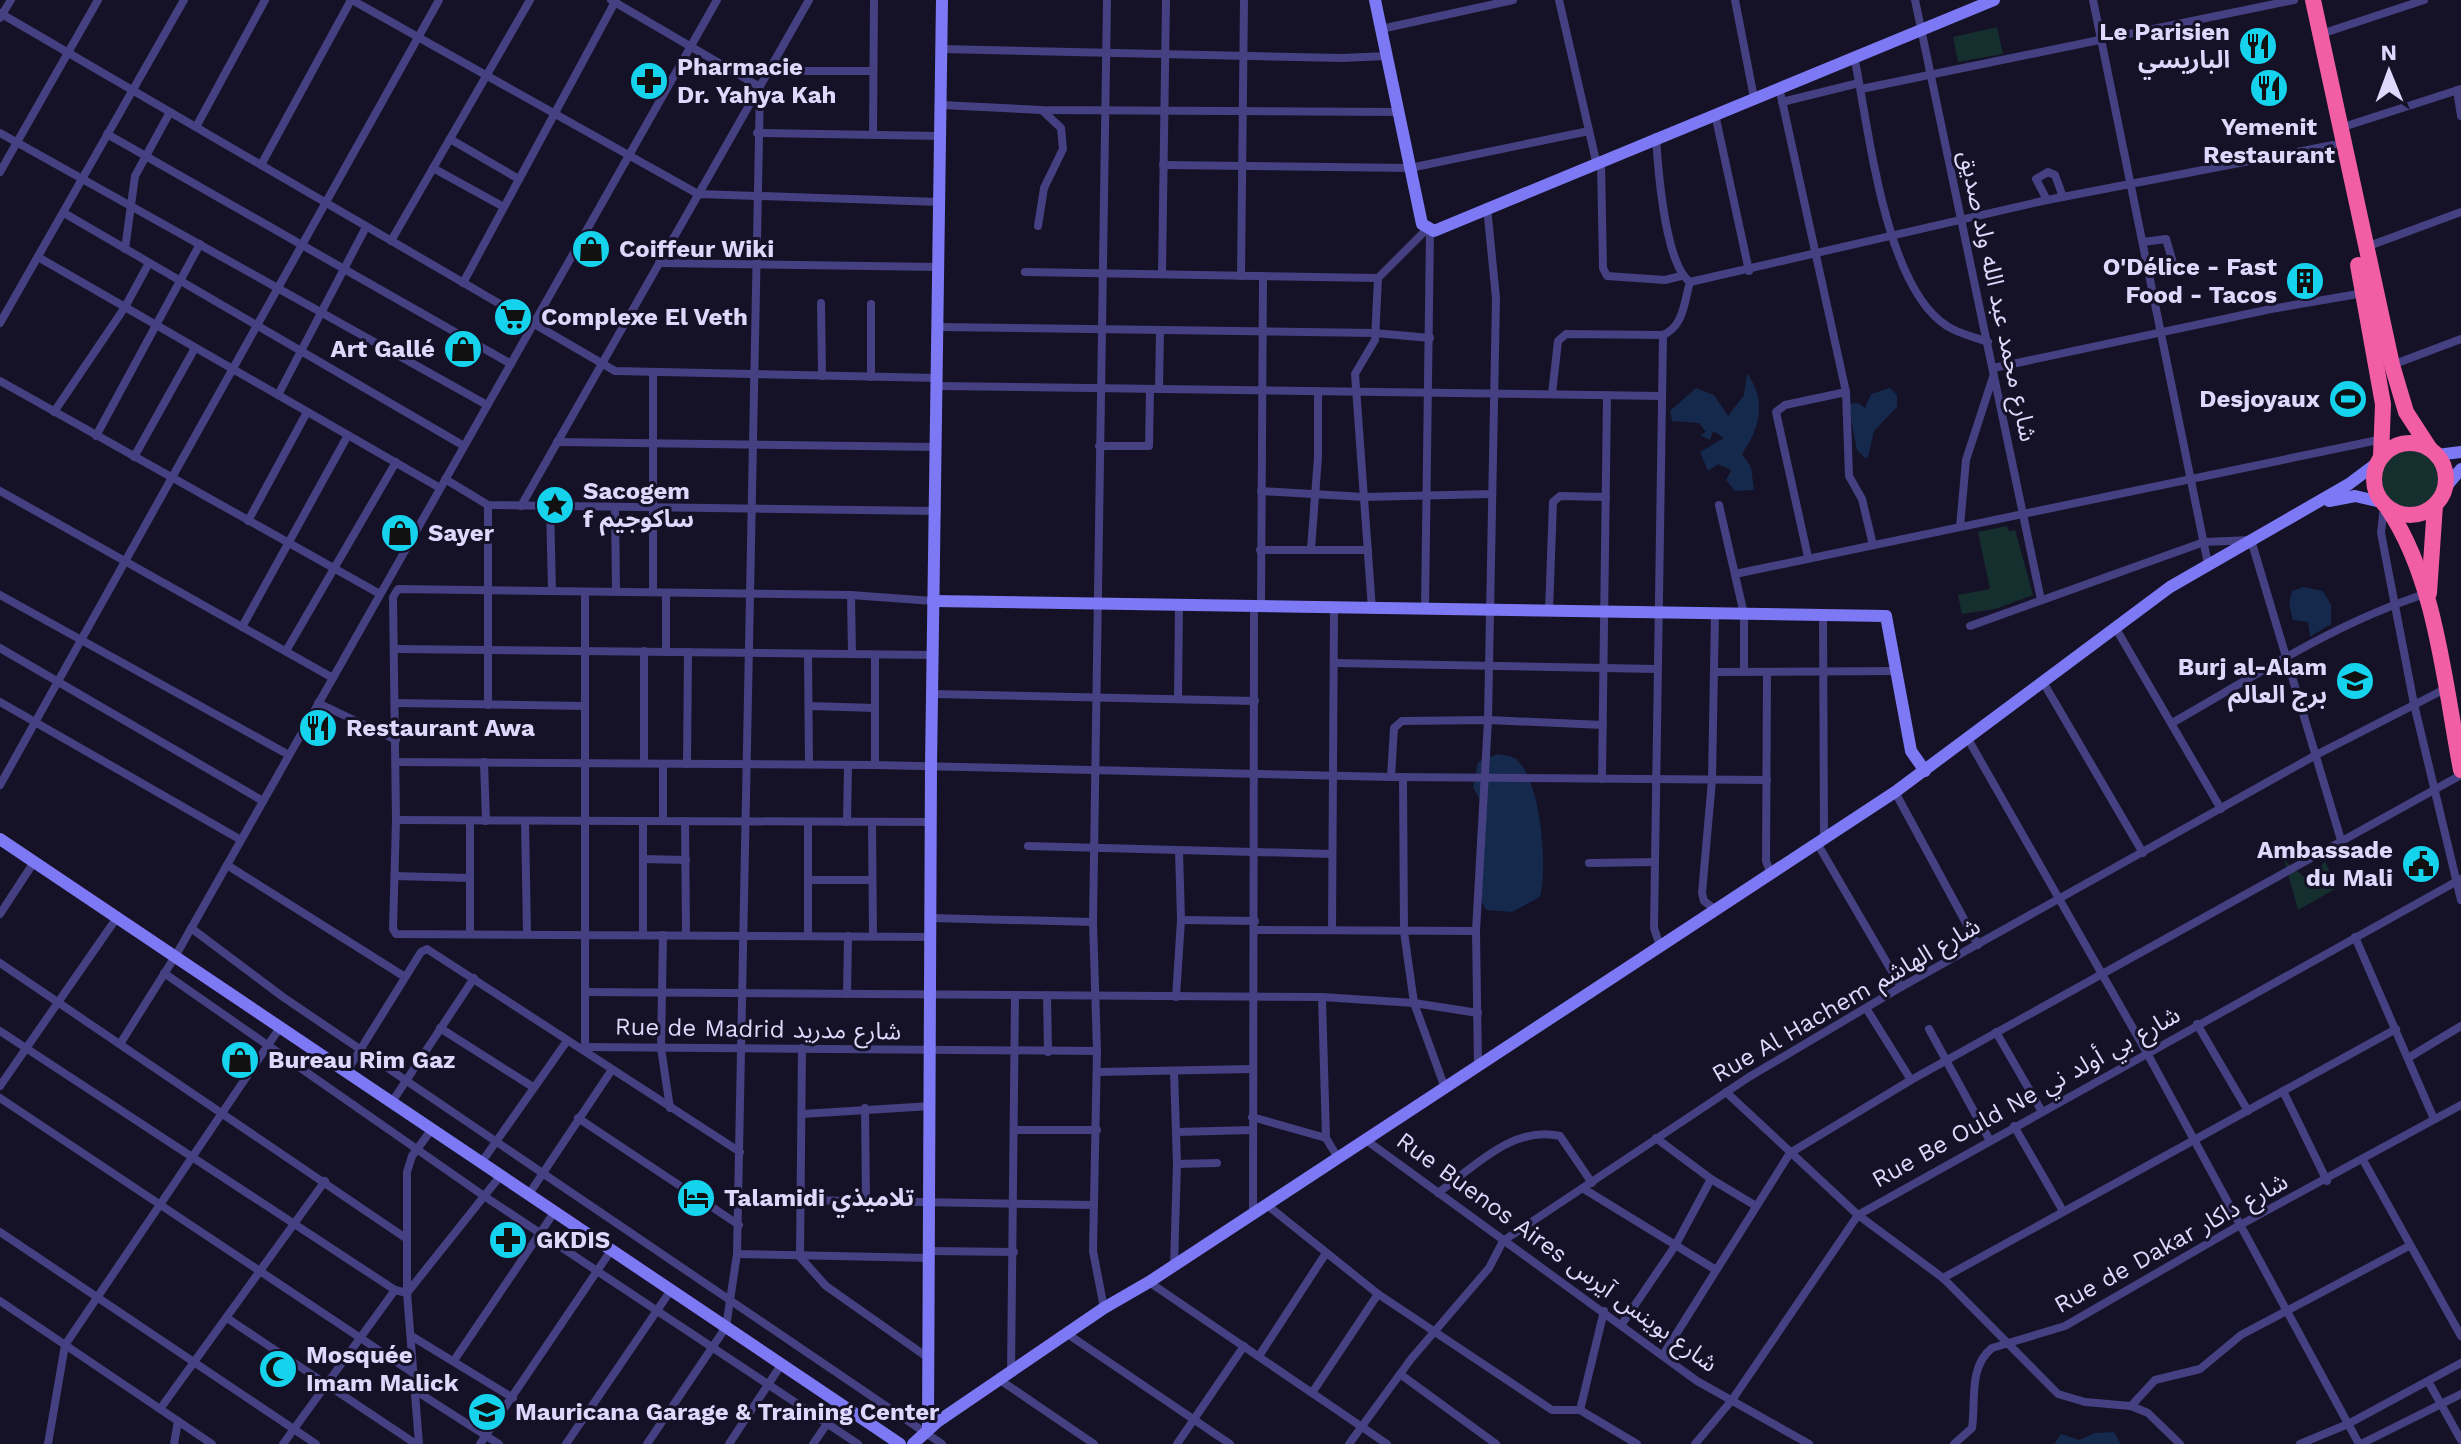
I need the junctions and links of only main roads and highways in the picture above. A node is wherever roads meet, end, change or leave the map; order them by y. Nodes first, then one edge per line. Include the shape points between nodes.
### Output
1 (2302, 0) edge
2 (2313, 0) edge
3 (2433, 452) junction
4 (2379, 460) junction
5 (2385, 505) junction
6 (2435, 505) junction
7 (2426, 600) junction
8 (2458, 737) edge
9 (2461, 772) edge

1 - 4 highway via 2383,404
2 - 3 highway via 2392,365 2406,412
3 - 4 highway via 2404,444
3 - 6 highway via 2445,474 2445,488
4 - 5 highway via 2374,486
5 - 6 highway via 2413,515
5 - 7 highway via 2408,542
6 - 7 highway
7 - 8 highway
8 - 9 highway

